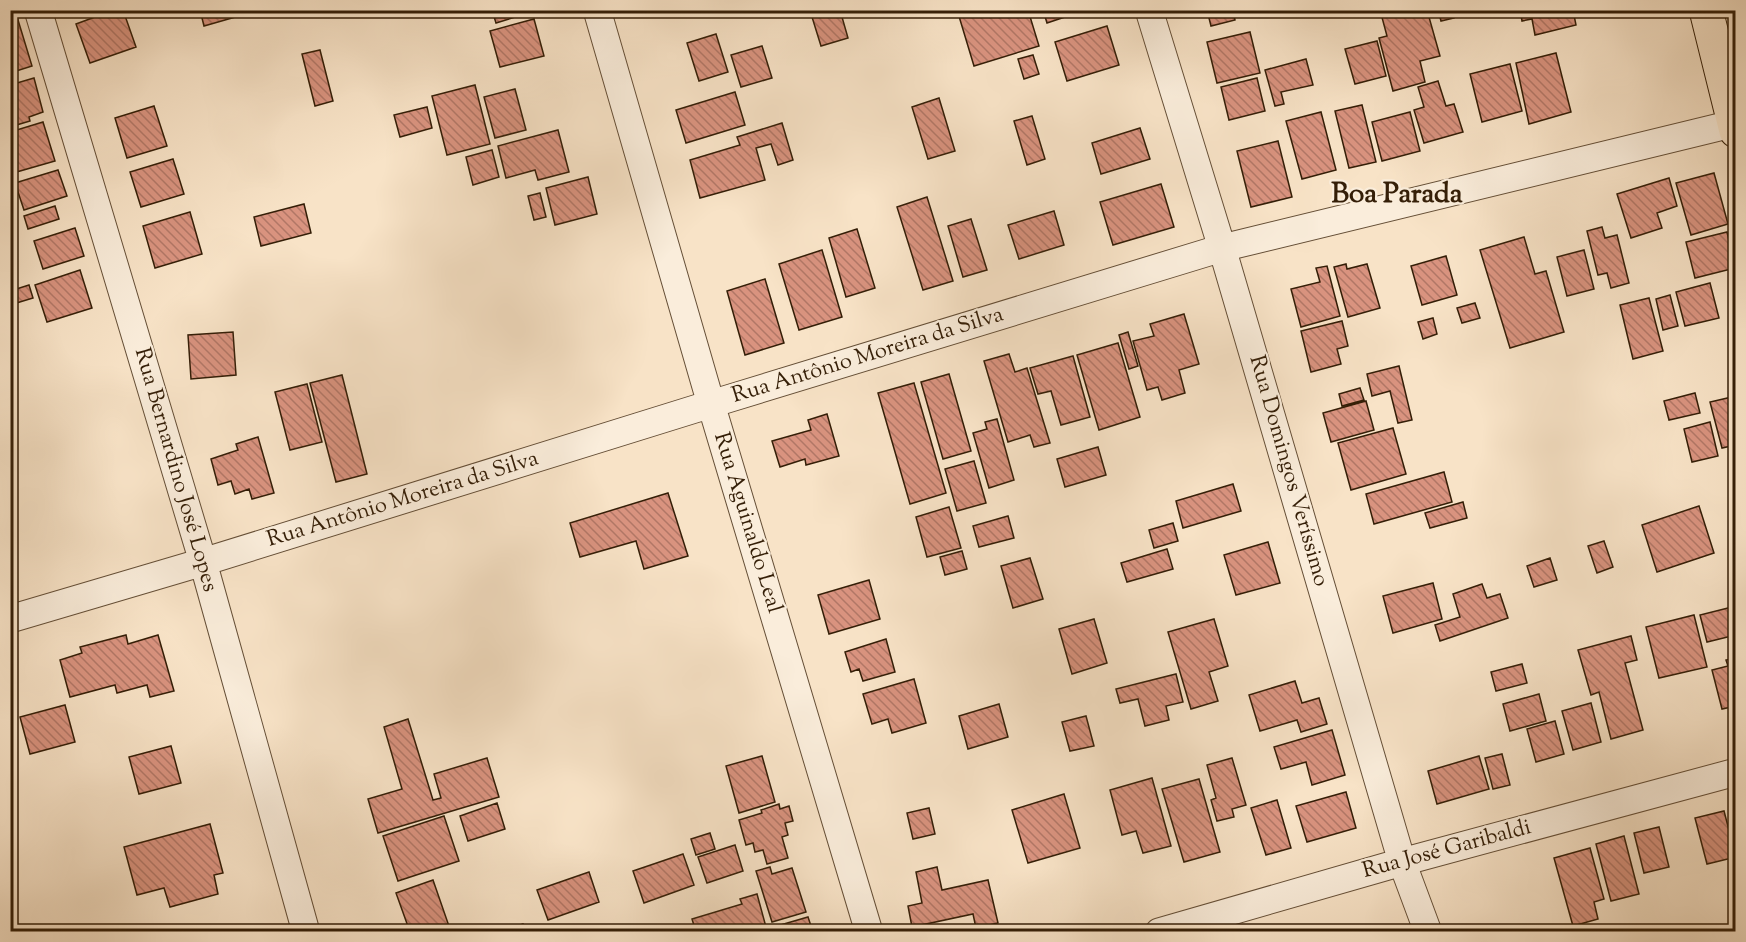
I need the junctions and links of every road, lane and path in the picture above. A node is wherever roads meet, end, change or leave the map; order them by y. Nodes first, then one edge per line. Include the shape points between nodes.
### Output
1 (38, 10) edge
2 (597, 10) edge
3 (1149, 10) edge
4 (1706, 10) edge
5 (1735, 126) edge
6 (1222, 248) junction
7 (711, 404) junction
8 (203, 562) junction
9 (10, 619) edge
10 (1736, 772) edge
11 (1402, 862) junction
12 (306, 932) edge
13 (869, 932) edge
14 (1159, 932) edge
15 (1428, 932) edge

1 - 8 street, Rua Bernardino José Lopes
2 - 7 street, Rua Aguinaldo Leal
3 - 6 street, Rua Domingos Veríssimo
4 - 5 main road
5 - 6 street, Rua Antônio Moreira da Silva
6 - 7 street, Rua Antônio Moreira da Silva
6 - 11 street, Rua Domingos Veríssimo
7 - 8 street, Rua Antônio Moreira da Silva
7 - 13 street, Rua Aguinaldo Leal
8 - 9 street, Rua Antônio Moreira da Silva
8 - 12 street, Rua Bernardino José Lopes
10 - 11 street, Rua José Garibaldi
11 - 14 street, Rua José Garibaldi
11 - 15 street, Rua Domingos Veríssimo

